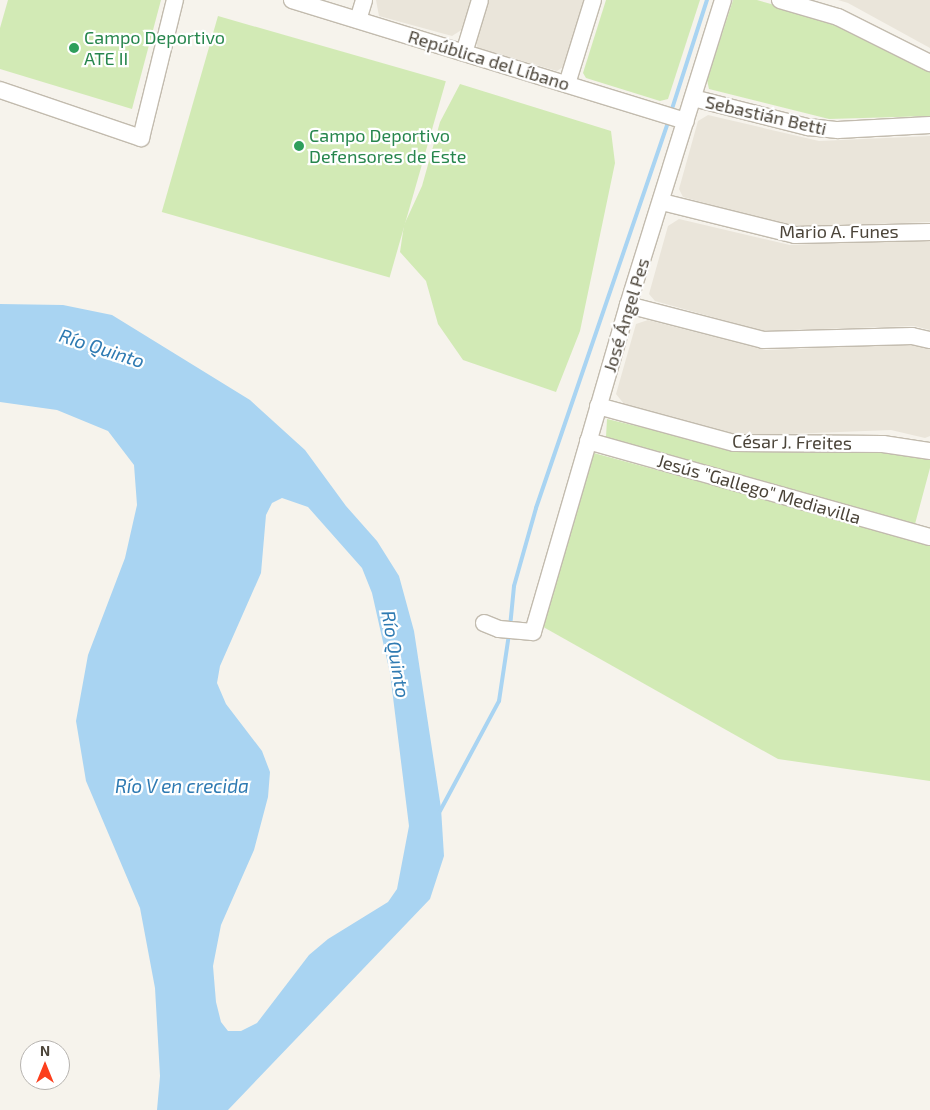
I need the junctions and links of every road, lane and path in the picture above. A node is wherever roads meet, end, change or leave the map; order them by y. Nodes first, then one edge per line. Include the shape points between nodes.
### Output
1 (175, 0) edge
2 (292, 0) edge
3 (364, 0) edge
4 (480, 0) edge
5 (593, 0) edge
6 (723, 0) edge
7 (780, 0) edge
8 (358, 20) junction
9 (464, 52) junction
10 (930, 64) edge
11 (567, 84) junction
12 (0, 90) edge
13 (693, 98) junction
14 (686, 121) junction
15 (930, 126) edge
16 (662, 202) junction
17 (930, 232) edge
18 (628, 305) junction
19 (930, 340) edge
20 (598, 406) junction
21 (588, 442) junction
22 (930, 451) edge
23 (930, 537) edge
24 (492, 626) dead end

1 - 12 street via 141,138
2 - 8 street, República del Líbano
3 - 8 street
4 - 9 street
5 - 11 street
6 - 13 street, José Ángel Pes
7 - 10 street via 838,17
8 - 9 street, República del Líbano
9 - 11 street, República del Líbano
11 - 14 street, República del Líbano
13 - 14 street, José Ángel Pes
13 - 15 street, Sebastián Betti via 808,127 838,130
14 - 16 street, José Ángel Pes
16 - 17 street, Mario A. Funes via 795,235
16 - 18 street, José Ángel Pes
18 - 19 street via 763,340 912,336
18 - 20 street, José Ángel Pes
20 - 21 street, José Ángel Pes
20 - 22 street, César J. Freites via 734,443 883,444
21 - 23 street, Jesús "Gallego" Mediavilla
21 - 24 street, José Ángel Pes via 529,632

